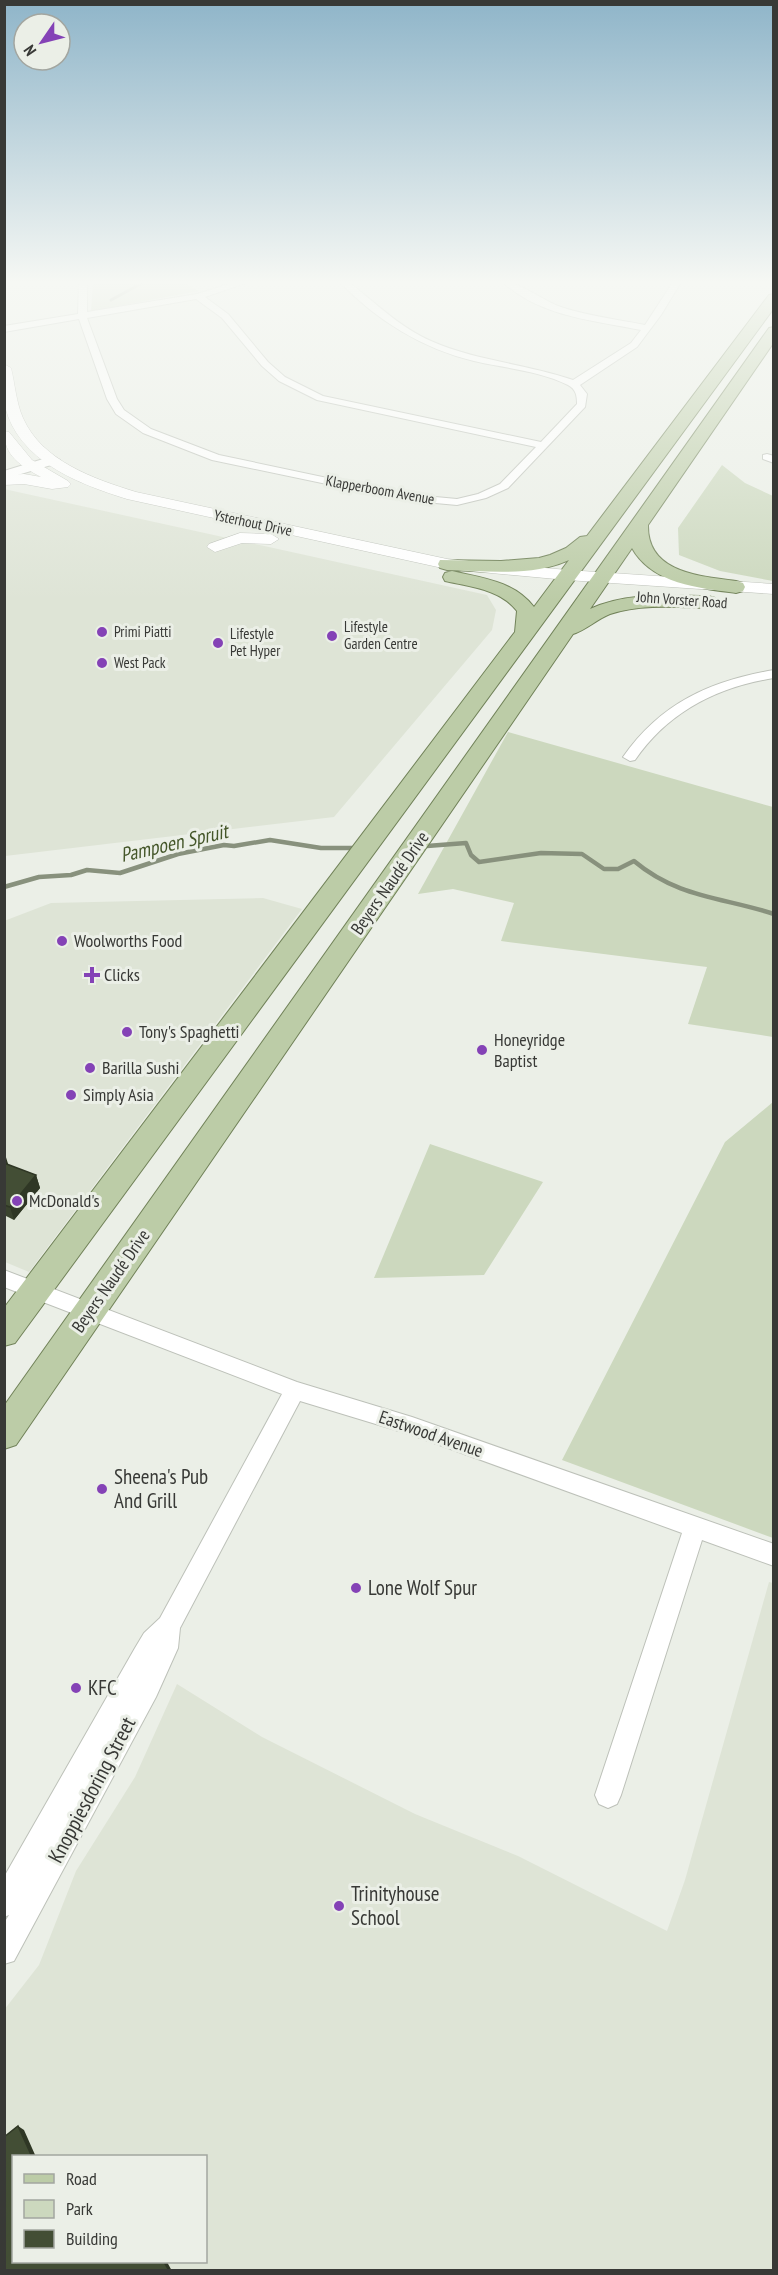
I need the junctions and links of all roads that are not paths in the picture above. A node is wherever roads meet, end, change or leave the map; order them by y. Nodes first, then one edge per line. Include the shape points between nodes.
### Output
1 (9, 388) edge
2 (108, 388) edge
3 (300, 388) edge
4 (577, 388) edge
5 (706, 388) edge
6 (734, 388) edge
7 (4, 435) edge
8 (4, 445) edge
9 (543, 445) junction
10 (4, 456) edge
11 (51, 458) junction
12 (30, 465) junction
13 (4, 469) edge
14 (4, 475) edge
15 (4, 480) edge
16 (89, 495) junction
17 (606, 522) junction
18 (639, 522) junction
19 (274, 539) junction
20 (214, 547) dead end
21 (450, 570) junction
22 (562, 582) junction
23 (596, 585) junction
24 (774, 589) edge
25 (723, 598) junction
26 (774, 603) edge
27 (751, 604) dead end
28 (524, 636) junction
29 (557, 642) junction
30 (774, 674) edge
31 (630, 757) dead end
32 (4, 1278) edge
33 (37, 1290) junction
34 (90, 1312) junction
35 (4, 1333) edge
36 (295, 1390) junction
37 (4, 1434) edge
38 (695, 1526) junction
39 (774, 1555) edge
40 (168, 1626) junction
41 (608, 1795) dead end
42 (4, 1904) edge
43 (4, 1951) edge

1 - 11 main road, Ysterhout Drive via 15,417
2 - 9 street, Klapperboom Avenue via 120,412 147,431 178,445 216,458 403,496 457,502 482,496 504,486
3 - 9 street via 320,398
4 - 9 street, Klapperboom Avenue via 582,405
5 - 17 main road
6 - 18 main road, Beyers Naudé Drive
7 - 12 main road, Ysterhout Drive
8 - 10 main road
11 - 12 street
11 - 21 main road, Ysterhout Drive via 86,479 132,496
12 - 13 street
12 - 14 street
12 - 16 main road, Ysterhout Drive
15 - 16 main road via 41,481
16 - 19 main road, Ysterhout Drive
17 - 21 main road via 578,549 555,559
17 - 22 main road
18 - 23 main road, Beyers Naudé Drive
18 - 25 main road via 641,548 652,562
19 - 20 main road via 240,538
19 - 21 main road, Ysterhout Drive
21 - 22 main road, Ysterhout Drive
21 - 28 main road via 513,595 527,611
22 - 23 main road, Ysterhout Drive
22 - 28 main road
23 - 25 main road, John Vorster Road
23 - 25 main road, John Vorster Road
23 - 29 main road, Beyers Naudé Drive
24 - 25 main road, John Vorster Road
25 - 29 main road via 617,605 584,617
26 - 27 main road, John Vorster Road
28 - 33 main road
29 - 34 main road, Beyers Naudé Drive
30 - 31 street via 740,680 685,703 652,729
32 - 33 street, Eastwood Avenue
33 - 34 street, Eastwood Avenue
33 - 35 main road
34 - 36 street, Eastwood Avenue
34 - 37 main road, Beyers Naudé Drive
36 - 38 street, Eastwood Avenue via 412,1426
36 - 40 street, Knoppiesdoring Street
38 - 39 street, Eastwood Avenue
38 - 41 street
40 - 42 street, Knoppiesdoring Street via 148,1648
40 - 43 street, Knoppiesdoring Street via 166,1648 147,1688

